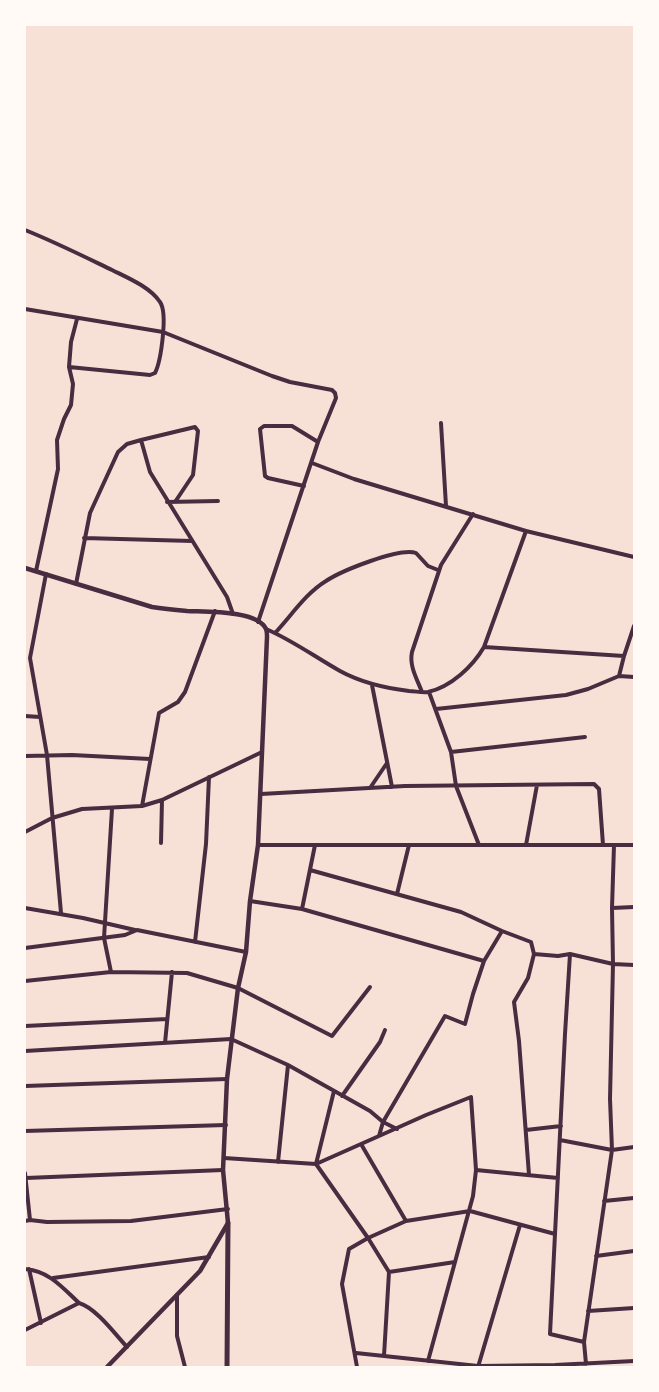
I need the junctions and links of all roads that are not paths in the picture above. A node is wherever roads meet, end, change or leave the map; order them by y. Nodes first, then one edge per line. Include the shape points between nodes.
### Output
1 (25, 230) edge
2 (25, 308) edge
3 (77, 319) junction
4 (163, 332) junction
5 (69, 367) junction
6 (441, 424) dead end
7 (141, 440) junction
8 (318, 442) junction
9 (312, 463) junction
10 (304, 486) junction
11 (218, 501) dead end
12 (167, 502) junction
13 (175, 502) junction
14 (446, 506) junction
15 (473, 514) junction
16 (526, 531) junction
17 (84, 538) junction
18 (192, 541) junction
19 (634, 557) edge
20 (25, 568) edge
21 (438, 570) junction
22 (36, 571) junction
23 (46, 574) junction
24 (76, 584) junction
25 (214, 611) junction
26 (233, 614) junction
27 (258, 622) junction
28 (634, 626) edge
29 (266, 629) junction
30 (275, 633) junction
31 (484, 647) junction
32 (624, 656) junction
33 (30, 658) junction
34 (25, 663) edge
35 (619, 676) junction
36 (634, 677) edge
37 (372, 684) junction
38 (422, 692) junction
39 (429, 692) junction
40 (436, 709) junction
41 (25, 716) edge
42 (40, 717) junction
43 (585, 737) dead end
44 (262, 752) junction
45 (451, 752) junction
46 (47, 755) junction
47 (25, 756) edge
48 (150, 759) junction
49 (387, 763) junction
50 (209, 777) junction
51 (456, 786) junction
52 (537, 786) junction
53 (392, 787) junction
54 (369, 788) junction
55 (261, 794) junction
56 (162, 800) junction
57 (142, 806) junction
58 (112, 809) junction
59 (52, 818) junction
60 (25, 832) edge
61 (161, 843) dead end
62 (258, 845) junction
63 (315, 845) junction
64 (409, 845) junction
65 (479, 845) junction
66 (526, 845) junction
67 (603, 845) junction
68 (614, 845) junction
69 (634, 845) edge
70 (310, 870) junction
71 (397, 894) junction
72 (250, 902) junction
73 (634, 907) edge
74 (25, 908) edge
75 (612, 908) junction
76 (302, 909) junction
77 (61, 913) junction
78 (105, 923) junction
79 (137, 930) junction
80 (502, 931) junction
81 (104, 938) junction
82 (195, 942) junction
83 (25, 948) edge
84 (246, 952) junction
85 (534, 954) junction
86 (570, 954) junction
87 (484, 961) junction
88 (613, 964) junction
89 (634, 965) edge
90 (111, 972) junction
91 (172, 972) junction
92 (25, 981) edge
93 (370, 986) dead end
94 (238, 988) junction
95 (167, 1019) junction
96 (25, 1026) edge
97 (385, 1030) dead end
98 (231, 1039) junction
99 (165, 1043) junction
100 (25, 1051) edge
101 (288, 1065) junction
102 (227, 1079) junction
103 (25, 1086) edge
104 (334, 1091) junction
105 (342, 1096) junction
106 (383, 1122) junction
107 (226, 1125) junction
108 (561, 1126) junction
109 (397, 1129) junction
110 (25, 1130) edge
111 (526, 1130) junction
112 (379, 1136) junction
113 (560, 1140) junction
114 (361, 1144) junction
115 (634, 1147) edge
116 (612, 1150) junction
117 (224, 1158) junction
118 (278, 1162) junction
119 (316, 1164) junction
120 (223, 1170) junction
121 (476, 1170) junction
122 (529, 1175) junction
123 (26, 1176) edge
124 (558, 1178) junction
125 (634, 1198) edge
126 (604, 1201) junction
127 (228, 1209) junction
128 (470, 1211) junction
129 (30, 1220) junction
130 (25, 1221) edge
131 (406, 1221) junction
132 (228, 1223) junction
133 (520, 1225) junction
134 (555, 1234) junction
135 (368, 1238) junction
136 (634, 1251) edge
137 (596, 1256) junction
138 (209, 1257) junction
139 (455, 1262) junction
140 (27, 1269) edge
141 (389, 1272) junction
142 (53, 1278) junction
143 (177, 1295) junction
144 (79, 1303) junction
145 (634, 1308) edge
146 (588, 1311) junction
147 (41, 1323) junction
148 (25, 1330) edge
149 (584, 1342) junction
150 (127, 1347) junction
151 (356, 1353) junction
152 (384, 1356) junction
153 (428, 1360) junction
154 (634, 1361) edge
155 (586, 1364) junction
156 (478, 1366) edge
157 (107, 1367) edge
158 (185, 1367) edge
159 (227, 1367) edge
160 (357, 1367) edge

1 - 4 street via 75,251 150,291 163,308
2 - 3 street
3 - 4 street
3 - 5 street
4 - 5 street via 156,369 150,375
4 - 8 street via 281,379 332,390 336,398
5 - 22 street via 73,384 71,405 58,440 58,468
6 - 14 street
7 - 12 street via 150,472
7 - 13 street via 195,427 198,431 193,475
7 - 17 street via 127,444 118,452 90,513
8 - 9 street
8 - 10 street via 292,426 264,426 260,429 265,476
9 - 10 street
9 - 14 street
10 - 27 street
11 - 13 street
12 - 13 street
12 - 18 street
14 - 15 street
15 - 16 street
15 - 21 street
16 - 19 street
16 - 31 street
17 - 18 street
17 - 24 street
18 - 26 street via 227,597
20 - 22 street
21 - 30 street via 428,566 416,553 394,553 326,580
21 - 38 street via 410,659
22 - 23 street
23 - 24 street
23 - 33 street
24 - 25 street via 166,610
25 - 26 street
25 - 48 street via 185,692 178,702 160,713
26 - 27 street
27 - 29 street
28 - 32 street
29 - 30 street
29 - 44 street
30 - 37 street via 340,671
31 - 32 street
31 - 39 street via 468,668
32 - 35 street
33 - 34 street
33 - 42 street
35 - 36 street
35 - 40 street via 566,695
37 - 38 street
37 - 49 street
38 - 39 street
39 - 40 street
40 - 45 street
41 - 42 street
42 - 46 street
43 - 45 street
44 - 50 street
44 - 55 street
45 - 51 street
46 - 47 street
46 - 48 street
46 - 59 street
48 - 57 street
49 - 53 street
49 - 54 street
50 - 56 street
50 - 82 street via 206,844
51 - 52 street
51 - 53 street
51 - 65 street
52 - 66 street
52 - 67 street via 597,785
53 - 54 street
54 - 55 street
55 - 62 street
56 - 57 street
56 - 61 street
57 - 58 street
58 - 59 street via 82,809
58 - 78 street
59 - 60 street
59 - 77 street
62 - 63 street
62 - 72 street
63 - 64 street
63 - 70 street
64 - 65 street
64 - 71 street
65 - 66 street
66 - 67 street
67 - 68 street
68 - 69 street
68 - 75 street
70 - 71 street
70 - 76 street
71 - 80 street via 461,912
72 - 76 street
72 - 84 street
73 - 75 street
74 - 77 street
75 - 88 street
76 - 87 street
77 - 78 street
78 - 79 street
78 - 81 street
79 - 81 street
79 - 82 street
80 - 85 street via 531,942
80 - 87 street
81 - 83 street
81 - 90 street
82 - 84 street
84 - 94 street
85 - 86 street
85 - 111 street via 528,978 514,1002
86 - 88 street
86 - 108 street
87 - 106 street via 465,1024 445,1016
88 - 89 street
88 - 116 street
90 - 91 street
90 - 92 street
91 - 94 street via 187,973
91 - 95 street
93 - 94 street via 332,1036
94 - 98 street
95 - 96 street
95 - 99 street
97 - 105 street
98 - 99 street
98 - 101 street
98 - 102 street
99 - 100 street
101 - 104 street
101 - 118 street
102 - 103 street
102 - 107 street
104 - 105 street
104 - 119 street
105 - 106 street
106 - 109 street
106 - 112 street
107 - 110 street
107 - 117 street
108 - 111 street
108 - 113 street
109 - 112 street
109 - 121 street via 470,1097
111 - 122 street
112 - 114 street
113 - 116 street
113 - 124 street
114 - 119 street
114 - 131 street
115 - 116 street
116 - 126 street
117 - 118 street
117 - 120 street
118 - 119 street
119 - 135 street
120 - 123 street
120 - 127 street
121 - 122 street
121 - 128 street
122 - 124 street
123 - 129 street
124 - 134 street
125 - 126 street
126 - 137 street
127 - 129 street via 131,1221
127 - 132 street
128 - 131 street
128 - 133 street
128 - 139 street
129 - 130 street
131 - 135 street
132 - 138 street
132 - 159 main road
133 - 134 street
133 - 156 street
134 - 149 street via 550,1334
135 - 141 street
135 - 151 street via 350,1250 342,1284
136 - 137 street
137 - 146 street
138 - 142 street
138 - 143 street
139 - 141 street
139 - 153 street
140 - 142 street via 39,1270
140 - 147 street
141 - 152 street
142 - 144 street
143 - 150 street
143 - 158 street via 177,1336
144 - 147 street
144 - 150 street via 96,1315
145 - 146 street
146 - 149 street
147 - 148 street
149 - 155 street
150 - 157 street
151 - 152 street
151 - 160 street
152 - 153 street
153 - 156 street
154 - 155 street
155 - 156 street

